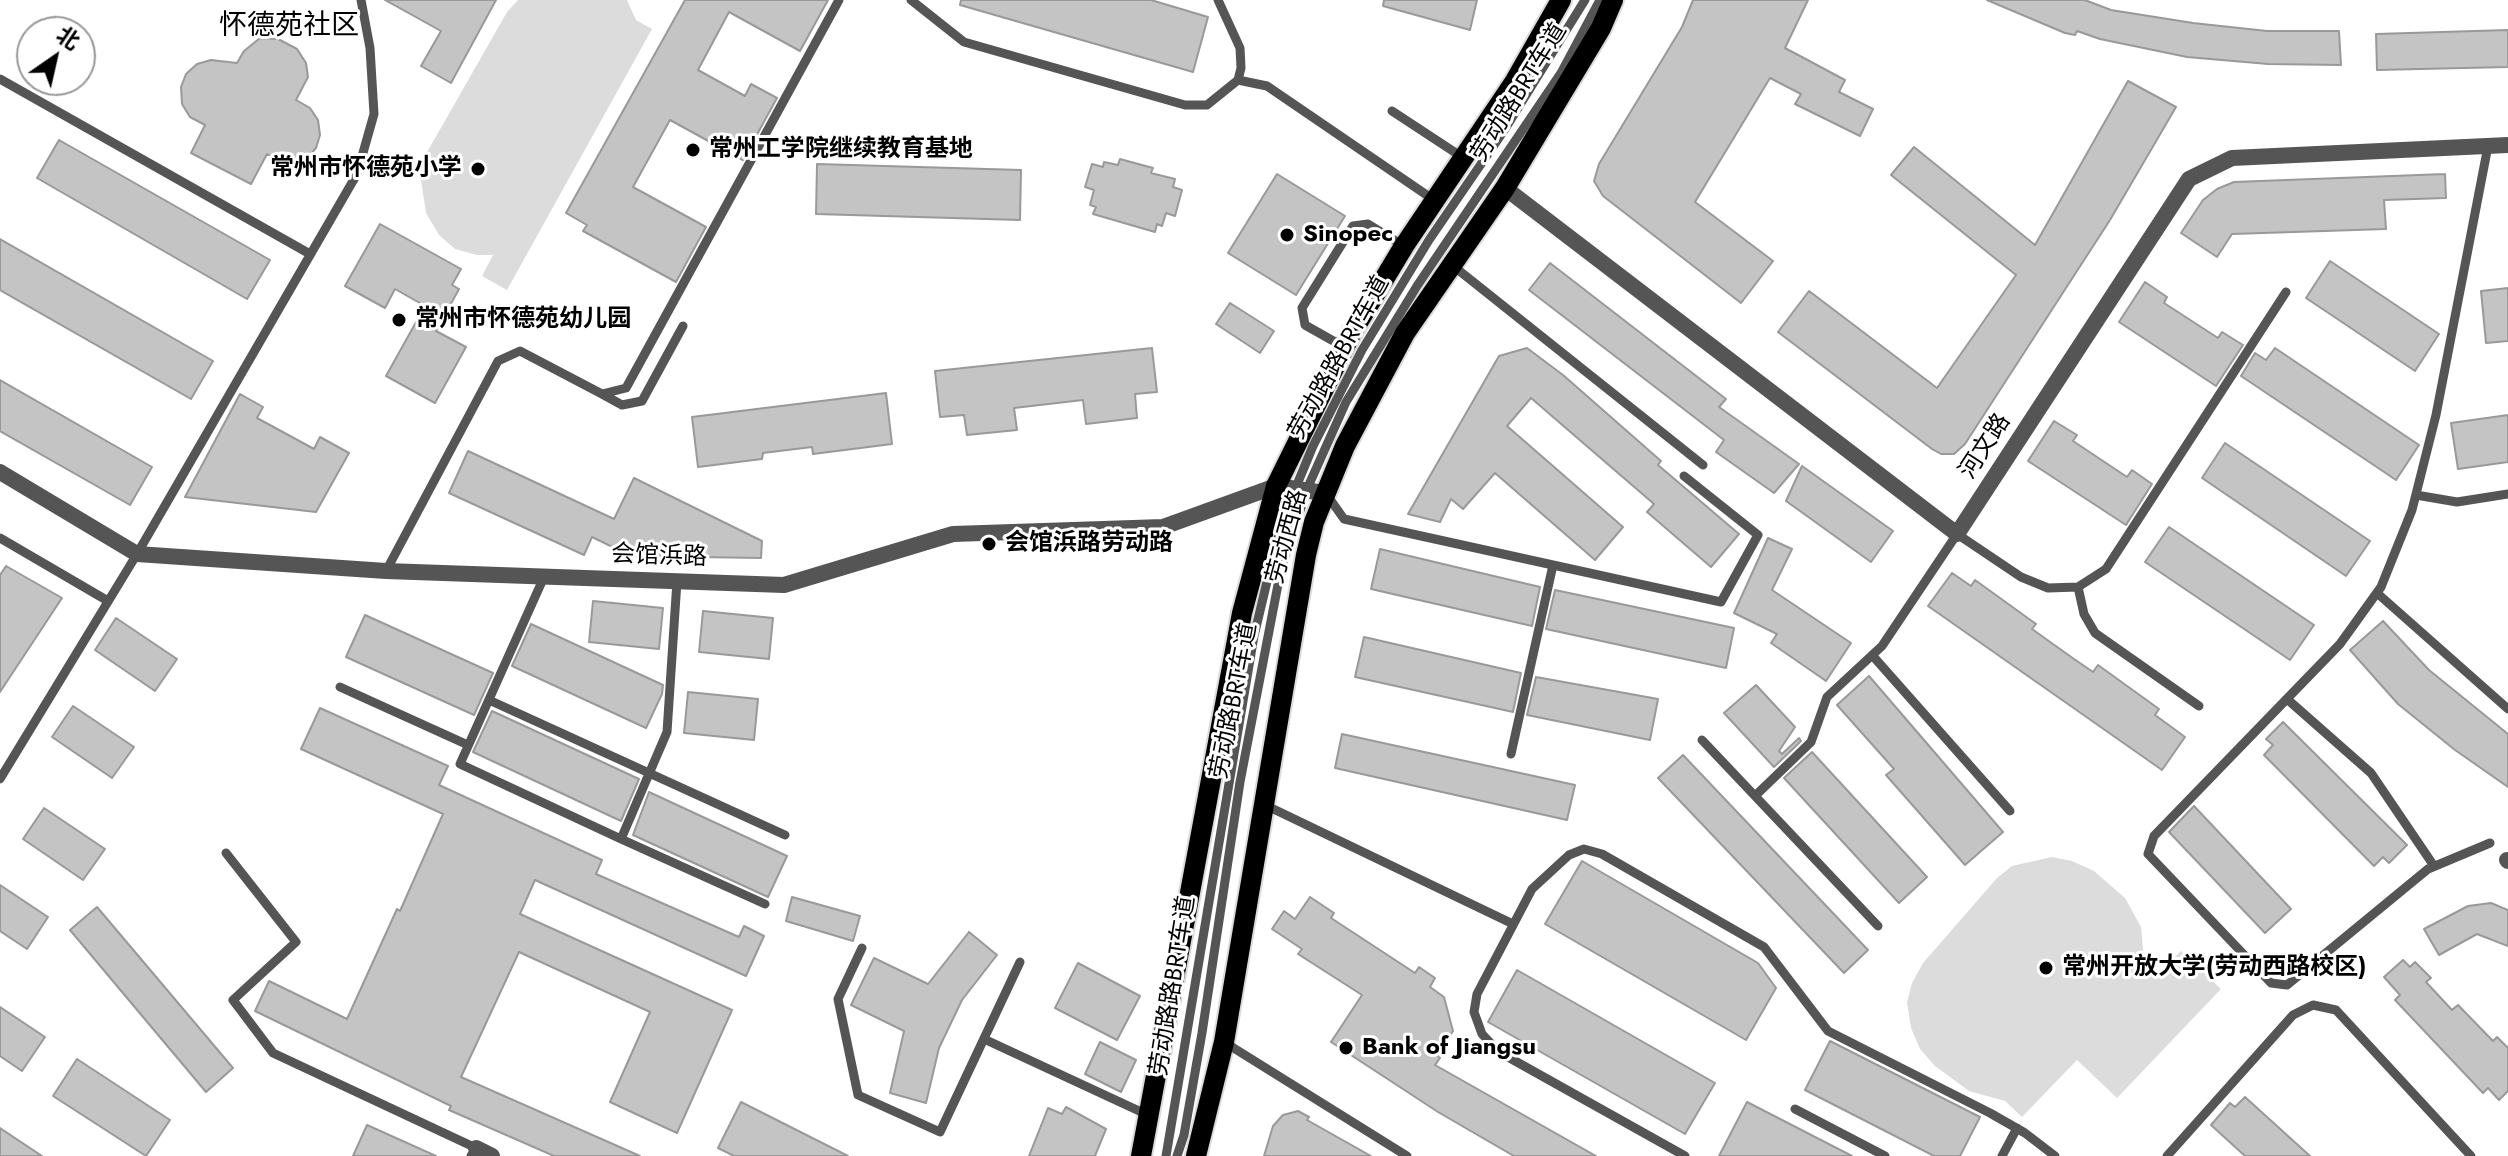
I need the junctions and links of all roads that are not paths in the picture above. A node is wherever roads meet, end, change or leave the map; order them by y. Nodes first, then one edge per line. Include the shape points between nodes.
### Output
1 (361, 0) edge
2 (839, 0) edge
3 (911, 0) edge
4 (1218, 0) edge
5 (1561, 0) edge
6 (1585, 0) edge
7 (1600, 0) edge
8 (1613, 0) edge
9 (0, 79) edge
10 (1238, 80) junction
11 (1392, 111) dead end
12 (2508, 145) edge
13 (2488, 146) junction
14 (1462, 157) junction
15 (1505, 188) junction
16 (1434, 200) junction
17 (1404, 246) junction
18 (310, 254) junction
19 (1452, 265) junction
20 (2286, 292) dead end
21 (683, 326) dead end
22 (1344, 348) junction
23 (602, 394) junction
24 (1703, 465) dead end
25 (0, 472) edge
26 (1684, 476) dead end
27 (1301, 489) junction
28 (2508, 494) edge
29 (2416, 495) junction
30 (1957, 534) junction
31 (0, 538) edge
32 (137, 554) junction
33 (1553, 565) junction
34 (386, 571) junction
35 (544, 577) junction
36 (677, 581) junction
37 (2078, 587) junction
38 (2377, 593) junction
39 (108, 601) junction
40 (1872, 655) junction
41 (340, 687) dead end
42 (2287, 699) junction
43 (489, 700) junction
44 (2199, 706) dead end
45 (2508, 709) edge
46 (1702, 740) dead end
47 (468, 745) junction
48 (1511, 754) dead end
49 (648, 774) junction
50 (0, 779) edge
51 (1755, 796) junction
52 (1263, 804) junction
53 (2010, 811) dead end
54 (785, 835) dead end
55 (621, 839) junction
56 (2490, 843) dead end
57 (226, 853) dead end
58 (2434, 866) junction
59 (765, 904) dead end
60 (1513, 924) junction
61 (1878, 926) dead end
62 (862, 948) dead end
63 (1020, 962) dead end
64 (984, 1039) junction
65 (1224, 1042) junction
66 (1795, 1109) dead end
67 (1150, 1116) junction
68 (2017, 1128) junction
69 (474, 1152) edge
70 (492, 1156) edge
71 (1141, 1156) edge
72 (1166, 1156) edge
73 (1177, 1156) edge
74 (1196, 1156) edge
75 (1407, 1156) edge
76 (1685, 1156) edge
77 (1885, 1156) edge
78 (2002, 1156) edge
79 (2055, 1156) edge
80 (2167, 1156) edge
81 (2471, 1156) edge

1 - 18 lane via 374,114 357,174
2 - 23 lane via 626,388
3 - 10 lane via 964,42 1185,105 1207,105
4 - 10 lane via 1240,48
5 - 14 main road, 劳动西路 via 1515,81
6 - 27 lane, 劳动路路BRT车道 via 1362,350 1313,446
7 - 27 lane, 劳动路BRT车道 via 1561,73 1417,286 1346,402
8 - 15 main road, 劳动西路
9 - 18 lane
10 - 16 lane via 1267,86
11 - 14 lane
12 - 13 street, 河文路
13 - 29 lane
13 - 30 street, 河文路 via 2232,158 2189,179
14 - 16 main road, 劳动西路
15 - 19 main road, 劳动西路
15 - 30 street
16 - 17 main road, 劳动西路
17 - 22 main road, 劳动西路
17 - 22 lane via 1368,224 1353,226 1302,308 1305,325
18 - 32 lane
19 - 24 lane
19 - 27 main road, 劳动西路 via 1405,333 1345,446
20 - 37 lane via 2106,569
21 - 23 lane via 642,401 622,405
22 - 27 main road, 劳动西路
23 - 34 lane via 520,351 498,361
25 - 32 street, 会馆浜路
26 - 33 lane via 1758,535 1721,602
27 - 33 lane via 1344,519
27 - 36 street, 会馆浜路 via 1163,527 953,534 784,585
27 - 52 main road, 劳动西路 via 1314,522
27 - 67 main road, 劳动西路 via 1242,613
27 - 72 lane, 劳动路路BRT车道 via 1276,544 1254,636
27 - 73 lane, 劳动路BRT车道 via 1240,782
28 - 29 lane via 2457,502
29 - 38 lane
30 - 37 lane via 2021,577 2048,588
30 - 40 lane
31 - 39 lane
32 - 34 street, 会馆浜路
32 - 39 lane
33 - 48 lane
34 - 35 street, 会馆浜路
35 - 36 street, 会馆浜路
35 - 43 lane
36 - 49 lane via 667,732
37 - 44 lane via 2095,633
38 - 42 lane via 2340,644
38 - 45 lane
39 - 50 lane
40 - 51 lane via 1827,697 1811,742
40 - 53 lane
41 - 47 lane
42 - 58 lane via 2371,773
42 - 58 lane via 2154,836 2148,854 2271,983 2287,985
43 - 47 lane
43 - 49 lane
46 - 51 lane
47 - 55 lane via 460,764
49 - 54 lane
49 - 55 lane
51 - 61 lane
52 - 60 lane
52 - 65 main road, 劳动西路
55 - 59 lane
56 - 58 lane
57 - 69 lane via 296,942 233,1000 273,1053
60 - 68 lane via 1532,889 1569,855 1584,849 1602,854 1764,947 1828,1031
60 - 76 lane via 1477,994 1474,1012 1482,1034 1513,1062
62 - 64 lane via 838,999 858,1095 940,1132
63 - 64 lane
64 - 67 lane
65 - 74 main road, 劳动西路
65 - 75 lane
66 - 77 lane
67 - 71 main road, 劳动西路
68 - 78 lane
68 - 79 lane
69 - 70 street
80 - 81 lane via 2293,1015 2313,1005 2336,1010

